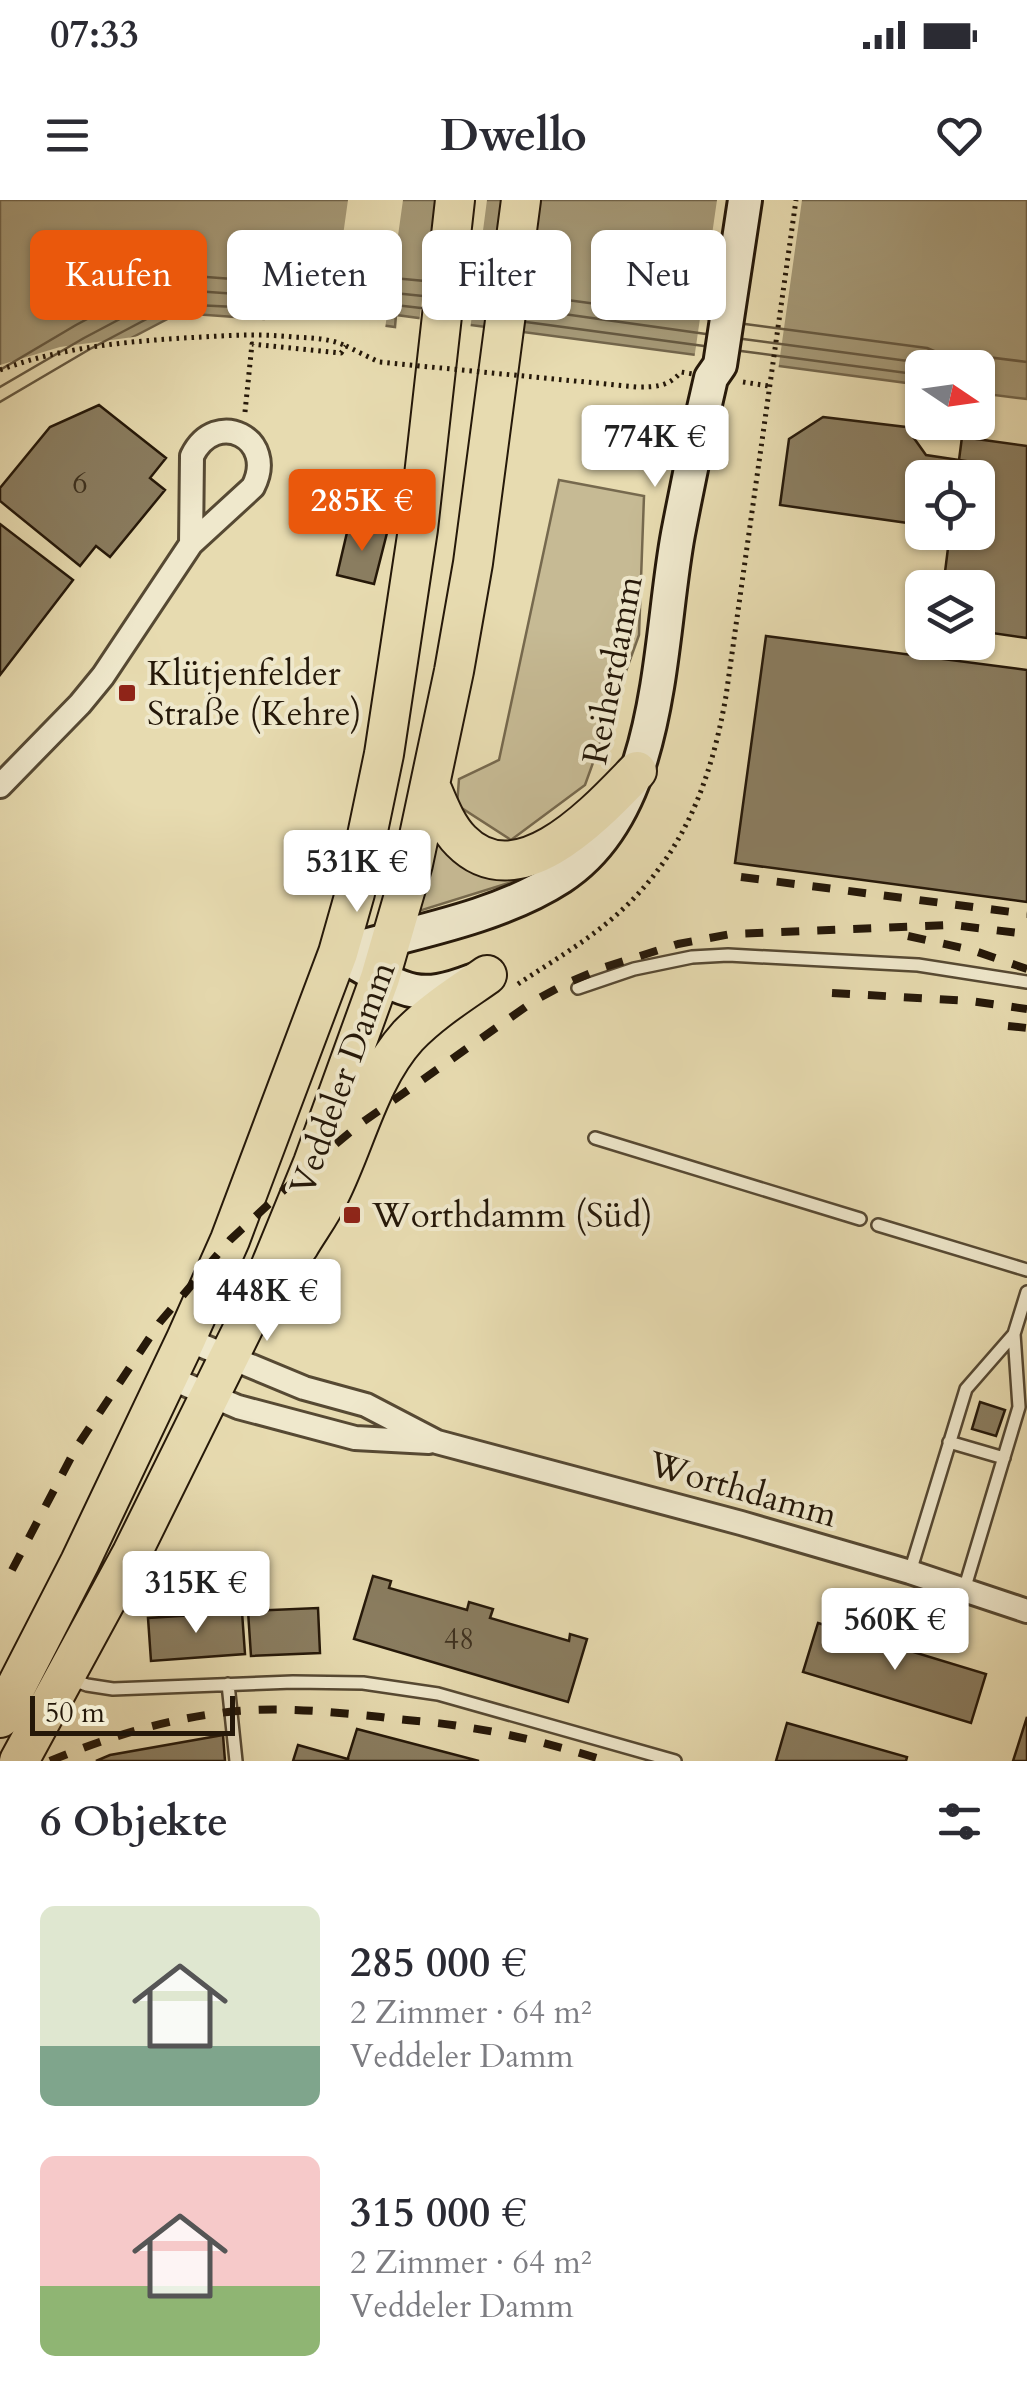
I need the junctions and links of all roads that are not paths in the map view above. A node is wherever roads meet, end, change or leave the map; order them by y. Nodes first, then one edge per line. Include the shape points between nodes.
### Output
1 (455, 200) edge
2 (521, 200) edge
3 (744, 200) edge
4 (191, 544) junction
5 (636, 771) junction
6 (0, 786) edge
7 (431, 787) junction
8 (392, 938) junction
9 (338, 953) junction
10 (487, 974) joint
11 (380, 978) junction
12 (1027, 982) edge
13 (578, 988) dead end
14 (595, 1138) dead end
15 (860, 1219) dead end
16 (878, 1225) dead end
17 (1027, 1270) edge
18 (1027, 1292) edge
19 (255, 1304) junction
20 (1014, 1334) junction
21 (186, 1340) junction
22 (229, 1358) junction
23 (168, 1378) junction
24 (210, 1396) junction
25 (437, 1442) junction
26 (949, 1442) junction
27 (1004, 1458) junction
28 (910, 1572) junction
29 (964, 1590) junction
30 (1027, 1611) edge
31 (31, 1658) junction
32 (65, 1677) junction
33 (228, 1684) junction
34 (0, 1718) edge
35 (18, 1761) edge
36 (236, 1761) edge
37 (675, 1761) edge

1 - 9 main road, Veddeler Damm via 418,529 384,754
2 - 7 main road, Veddeler Damm via 472,563
3 - 5 street, Reiherdamm via 720,365 702,417
4 - 4 street via 253,487 258,453 242,435 214,433 197,445
4 - 6 street via 103,676
5 - 7 main road via 559,842 506,860 463,843
5 - 8 street, Reiherdamm via 615,821 562,877 488,910
7 - 8 main road, Veddeler Damm
8 - 9 street, Reiherdamm
8 - 11 main road, Veddeler Damm
9 - 11 street
9 - 21 main road, Veddeler Damm
10 - 11 street via 448,990 421,992
10 - 19 main road via 428,1017 394,1056 329,1197
11 - 19 main road, Veddeler Damm
12 - 13 lane via 918,965 728,955 634,968
14 - 15 lane
16 - 17 lane
18 - 20 lane
19 - 22 main road, Veddeler Damm
20 - 26 lane via 966,1389
20 - 27 lane via 1019,1406
21 - 22 street, Worthdamm
21 - 23 main road, Veddeler Damm
22 - 24 main road, Veddeler Damm
22 - 25 street, Worthdamm via 366,1405
23 - 24 street, Worthdamm
23 - 31 main road, Veddeler Damm
24 - 25 street, Worthdamm via 355,1438
24 - 32 main road, Veddeler Damm
25 - 28 street, Worthdamm
26 - 27 lane
26 - 28 lane
27 - 29 lane
28 - 29 street, Worthdamm
29 - 30 street, Worthdamm
31 - 32 lane
31 - 34 main road, Veddeler Damm
32 - 33 lane via 113,1690
32 - 35 main road, Veddeler Damm
33 - 36 lane
33 - 37 lane via 363,1683 438,1694

